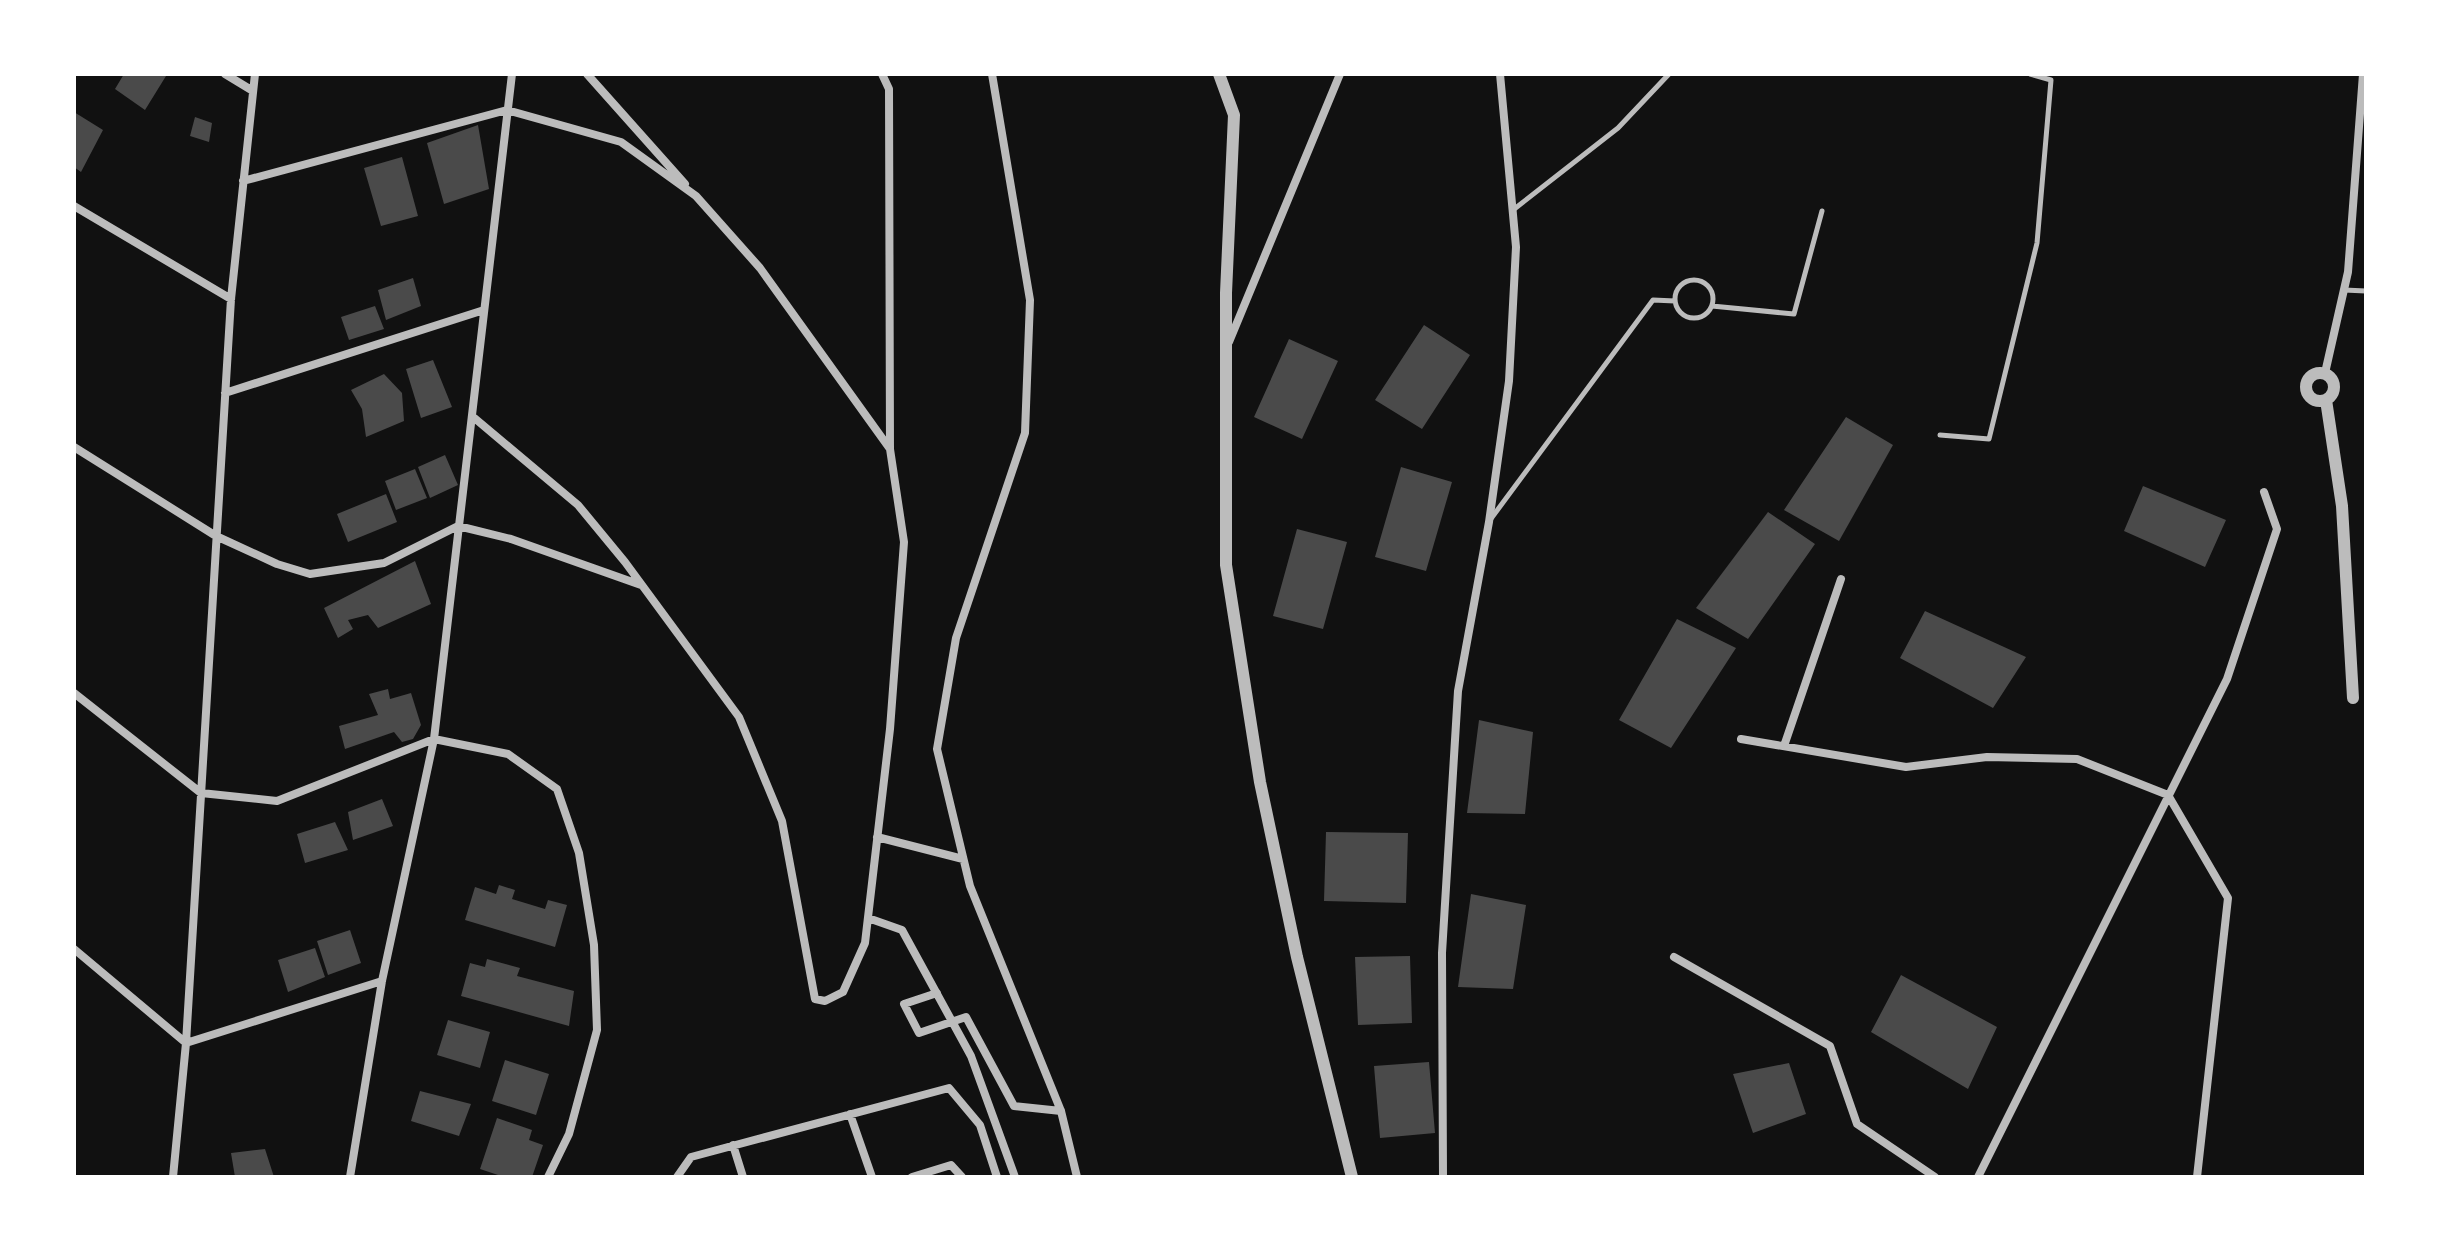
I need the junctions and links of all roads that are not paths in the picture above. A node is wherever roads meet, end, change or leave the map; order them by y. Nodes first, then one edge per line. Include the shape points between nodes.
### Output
1 (225, 74) edge
2 (255, 74) edge
3 (512, 74) edge
4 (587, 74) edge
5 (882, 74) edge
6 (992, 74) edge
7 (1219, 74) edge
8 (1340, 74) edge
9 (1500, 74) edge
10 (1669, 74) edge
11 (2030, 74) edge
12 (2363, 74) edge
13 (253, 91) junction
14 (507, 110) junction
15 (243, 181) junction
16 (696, 196) junction
17 (74, 206) edge
18 (1513, 210) junction
19 (1822, 211) dead end
20 (2344, 290) junction
21 (2366, 291) edge
22 (231, 299) junction
23 (1675, 301) junction
24 (1712, 306) junction
25 (484, 310) junction
26 (1226, 351) junction
27 (2325, 373) junction
28 (225, 393) junction
29 (2326, 400) junction
30 (472, 416) junction
31 (1940, 435) dead end
32 (74, 447) edge
33 (890, 449) junction
34 (2264, 492) dead end
35 (1489, 522) junction
36 (458, 526) junction
37 (216, 536) junction
38 (1841, 579) dead end
39 (641, 585) junction
40 (74, 693) edge
41 (2353, 698) dead end
42 (434, 739) junction
43 (1741, 739) dead end
44 (1784, 746) junction
45 (201, 793) junction
46 (2168, 795) junction
47 (877, 837) junction
48 (963, 859) junction
49 (868, 918) junction
50 (74, 949) edge
51 (1674, 957) dead end
52 (382, 981) junction
53 (937, 993) junction
54 (953, 1023) junction
55 (186, 1043) junction
56 (1061, 1111) junction
57 (850, 1114) junction
58 (733, 1145) junction
59 (173, 1177) edge
60 (350, 1177) edge
61 (548, 1177) edge
62 (677, 1177) edge
63 (743, 1177) edge
64 (872, 1177) edge
65 (912, 1177) edge
66 (962, 1177) edge
67 (997, 1177) edge
68 (1015, 1177) edge
69 (1077, 1177) edge
70 (1352, 1177) edge
71 (1443, 1177) edge
72 (1935, 1177) edge
73 (1978, 1177) edge
74 (2197, 1177) edge

1 - 13 street
2 - 13 street
3 - 14 street
4 - 16 street
5 - 33 street via 889,89
6 - 48 street via 1030,300 1025,433 956,638 937,749
7 - 26 street via 1234,115
8 - 26 street
9 - 18 street
10 - 18 lane via 1618,128
11 - 31 lane via 2051,80 2037,243 2004,379 1989,439
12 - 20 street
13 - 15 street
14 - 15 street
14 - 16 street via 621,142
14 - 25 street
15 - 22 street
16 - 33 street via 760,268
17 - 22 street
18 - 35 street via 1509,381
19 - 24 lane via 1794,314
20 - 21 lane
20 - 27 street
22 - 28 street
23 - 24 lane via 1678,310 1696,318
23 - 24 lane via 1678,287 1690,280 1704,282 1713,292
23 - 35 lane via 1653,300
25 - 28 street
25 - 30 street
26 - 70 street via 1226,565 1260,782
27 - 29 street via 2335,389
27 - 29 street via 2312,375 2306,387 2312,398
28 - 37 street
29 - 41 street via 2342,506
30 - 36 street
30 - 39 street via 578,505
32 - 37 street
33 - 47 street via 904,542
34 - 46 street via 2277,529 2227,679
35 - 71 street via 1458,691 1442,953
36 - 37 street via 384,563 310,574
36 - 39 street
36 - 42 street
37 - 45 street
38 - 44 street
39 - 49 street via 739,717 782,821 815,999 825,1001 843,992 865,943
40 - 45 street
42 - 45 street via 277,801
42 - 52 street
42 - 61 street via 508,754 557,789 579,853 594,945 597,1030 569,1134
43 - 44 street
44 - 46 street via 1906,767 1987,757 2077,759
45 - 55 street
46 - 73 street
46 - 74 street via 2228,898
47 - 48 street
47 - 49 street
48 - 56 street
49 - 53 street via 902,930
50 - 55 street
51 - 72 street via 1830,1046 1857,1124
52 - 55 street
52 - 60 street
53 - 54 street
53 - 54 street via 904,1004 919,1033
54 - 56 street via 966,1017 1014,1106
54 - 68 street via 971,1056
55 - 59 street
56 - 69 street
57 - 58 street
57 - 64 street
57 - 67 street via 949,1088 980,1125
58 - 62 street via 691,1157
58 - 63 street
65 - 66 street via 951,1165

